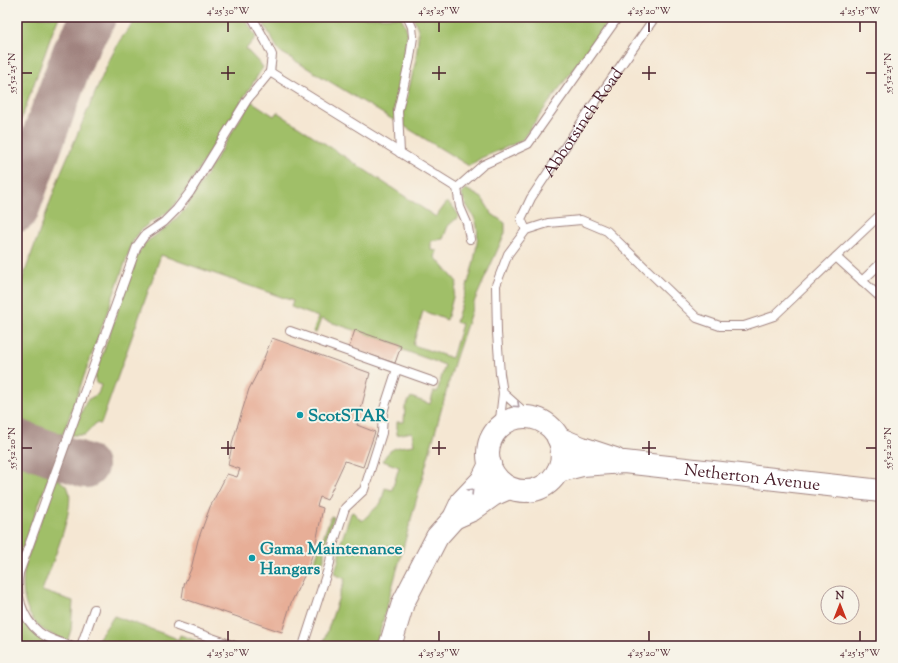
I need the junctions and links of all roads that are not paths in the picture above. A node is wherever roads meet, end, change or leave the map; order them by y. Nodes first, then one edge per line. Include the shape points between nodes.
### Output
1 (252, 17) edge
2 (618, 17) edge
3 (655, 17) edge
4 (408, 18) dead end
5 (270, 72) junction
6 (400, 153) junction
7 (457, 188) junction
8 (881, 214) edge
9 (526, 230) junction
10 (470, 239) dead end
11 (836, 258) junction
12 (881, 263) edge
13 (862, 281) junction
14 (881, 298) edge
15 (290, 332) dead end
16 (397, 369) junction
17 (434, 382) dead end
18 (503, 393) junction
19 (531, 418) junction
20 (499, 428) junction
21 (558, 438) junction
22 (624, 462) junction
23 (490, 464) junction
24 (558, 471) junction
25 (509, 488) junction
26 (881, 491) edge
27 (454, 518) junction
28 (94, 609) dead end
29 (177, 626) dead end
30 (70, 646) edge
31 (80, 646) edge
32 (235, 646) edge
33 (303, 646) edge
34 (390, 646) edge

1 - 5 lane via 272,55
2 - 7 lane via 528,144 483,165
3 - 9 lane, Abbotsinch Road via 531,198 521,219
4 - 6 lane via 413,37 398,111
5 - 6 lane
5 - 30 lane via 247,100 178,209 145,234 137,246 18,573 18,593 33,626 40,633
6 - 7 lane
7 - 10 lane
8 - 11 lane
9 - 11 lane via 548,223 580,220 607,231 697,318 720,326 744,326 774,316
9 - 18 lane via 508,254 496,285 497,333
11 - 13 lane
12 - 13 lane
13 - 14 lane
15 - 16 lane
16 - 17 lane
16 - 33 lane via 384,412 382,433 364,490 345,508
18 -> 19 lane
18 - 20 lane
19 - 20 street via 508,421
19 - 21 street via 551,428
20 - 23 street via 488,449
21 - 22 street, Netherton Avenue
21 - 24 street via 561,449
22 - 24 street, Netherton Avenue via 582,465
22 - 26 street, Netherton Avenue
23 - 25 street via 494,475
27 -> 23 street via 462,501 482,480
24 - 25 street via 542,487 531,491
25 - 27 street
27 - 34 street via 437,537 421,566 403,603
28 - 31 lane
29 - 32 lane

